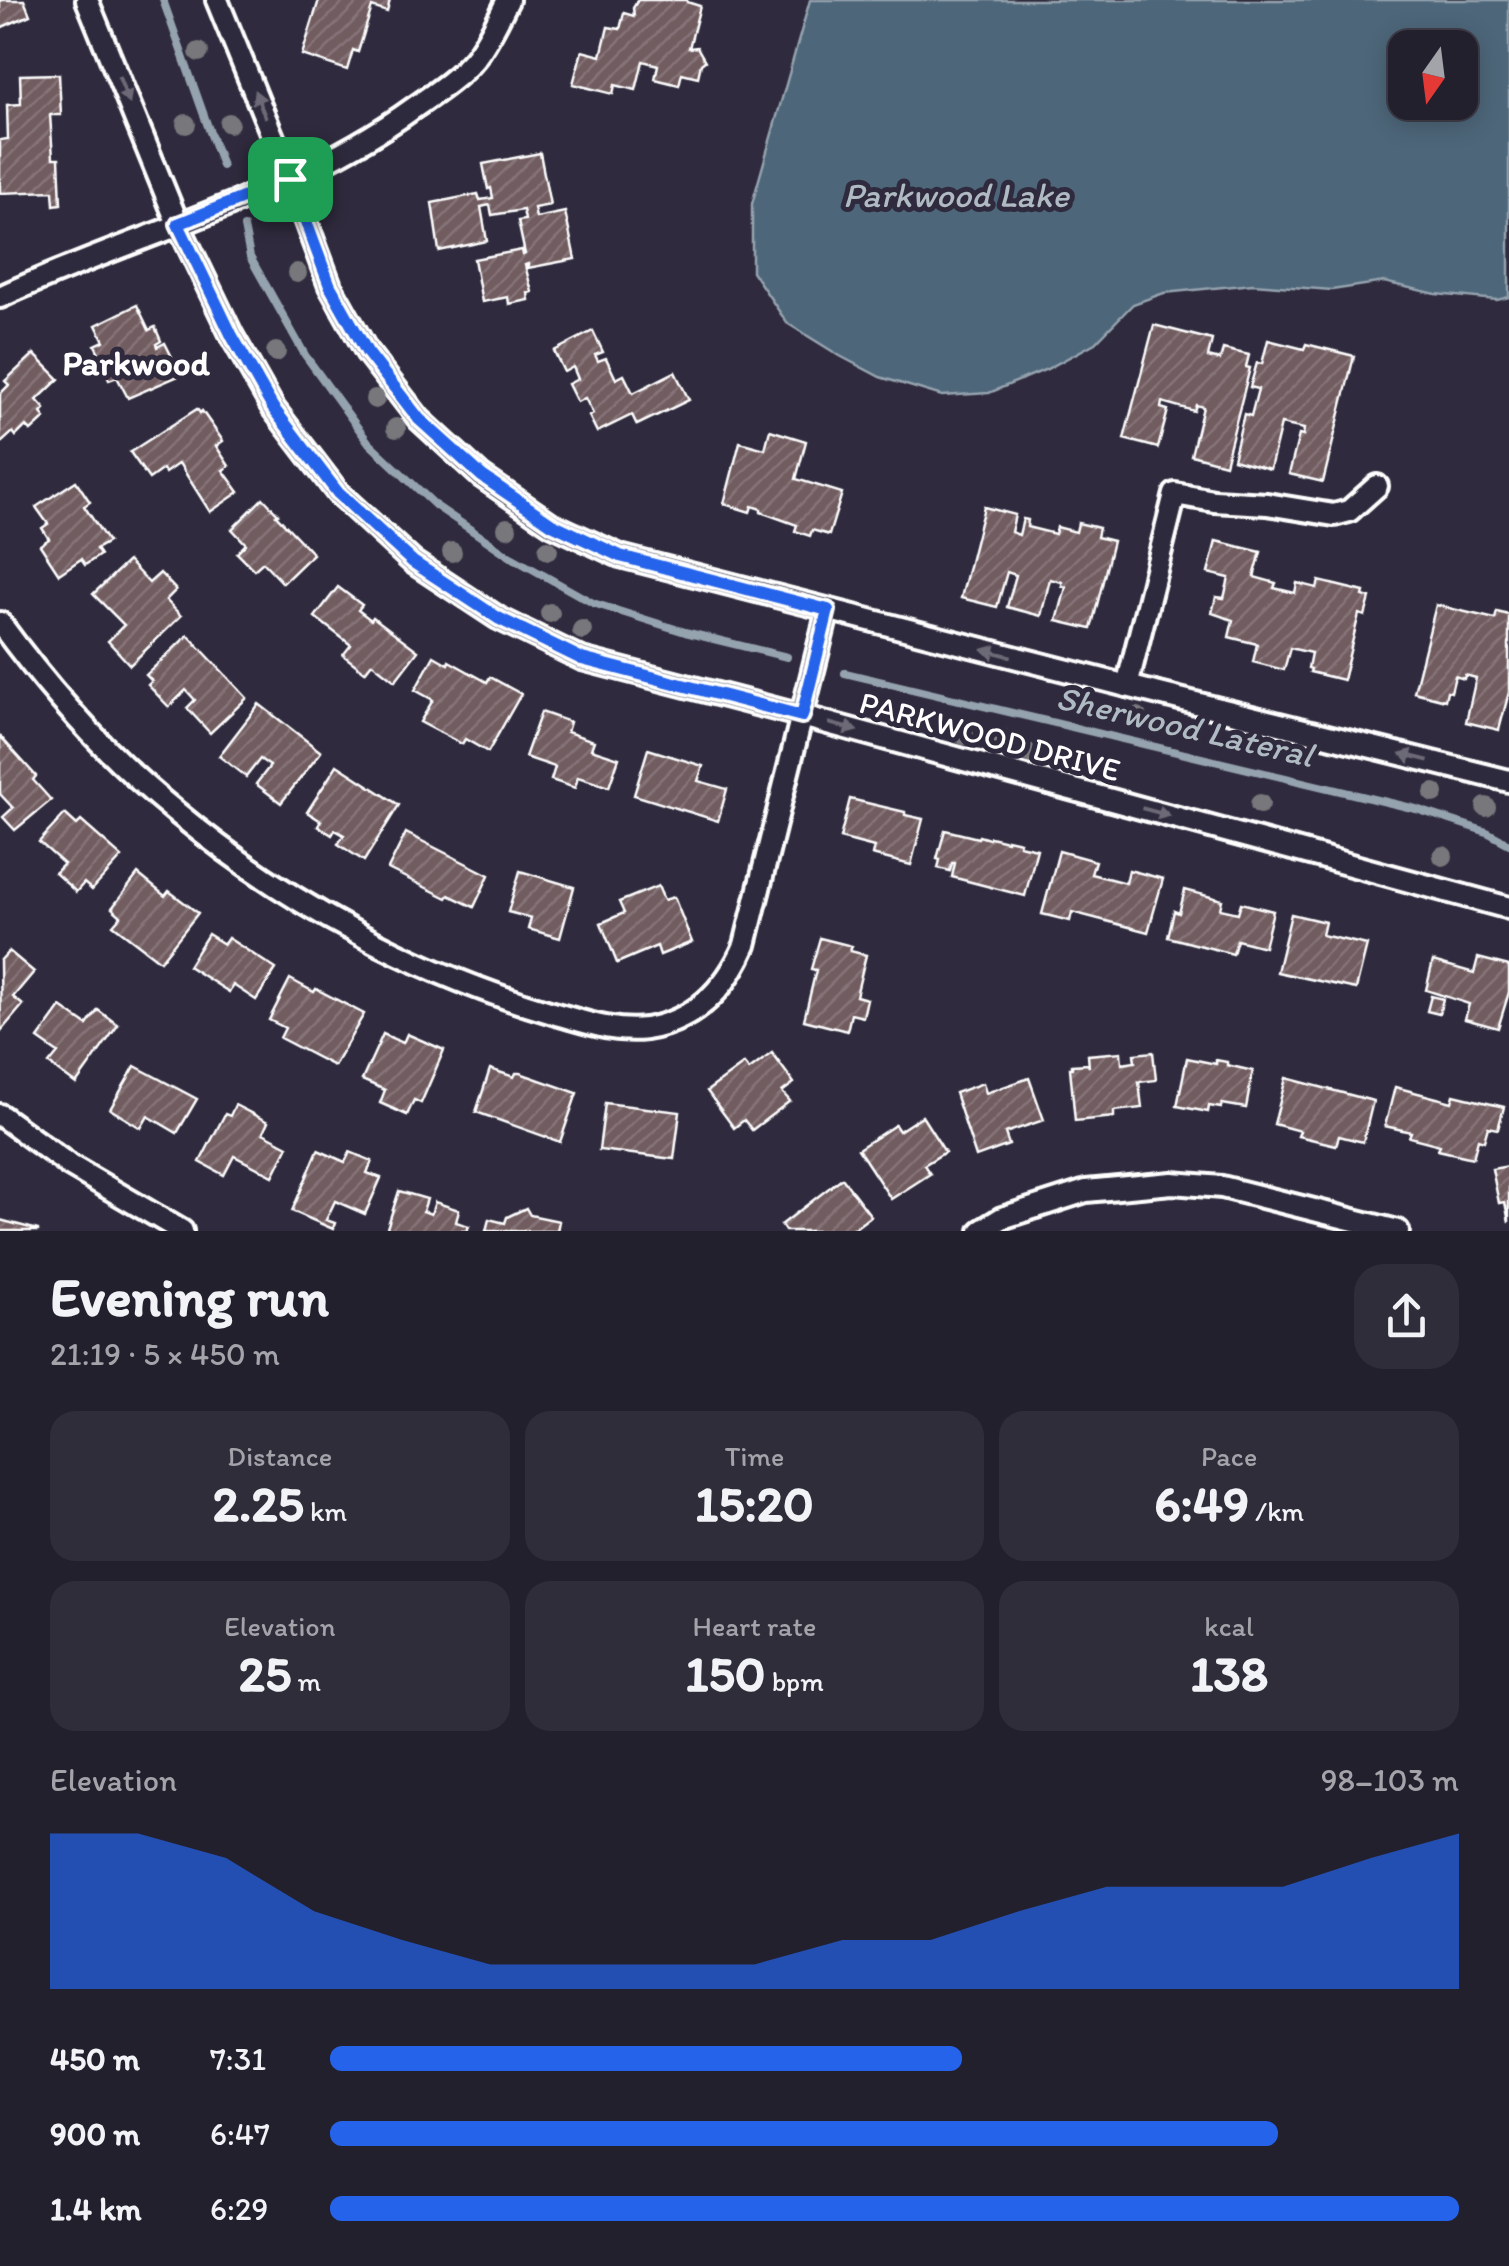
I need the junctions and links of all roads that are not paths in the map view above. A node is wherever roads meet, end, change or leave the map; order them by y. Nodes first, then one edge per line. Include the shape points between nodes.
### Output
1 (88, 0) edge
2 (217, 0) edge
3 (508, 0) edge
4 (290, 179) junction
5 (178, 224) junction
6 (0, 297) edge
7 (1376, 486) dead end
8 (828, 610) junction
9 (0, 623) edge
10 (1127, 686) junction
11 (802, 716) junction
12 (1509, 780) edge
13 (1509, 908) edge
14 (0, 1115) edge
15 (182, 1231) edge
16 (980, 1231) edge
17 (1398, 1231) edge

1 -> 5 street, PARKWOOD DRIVE
4 -> 2 street
3 - 4 street via 474,59 438,91 381,132
4 - 5 street
4 - 8 street via 330,286 367,352 419,419 482,476 552,524 620,556
5 - 6 street
5 - 11 street, PARKWOOD DRIVE via 273,408 338,493 413,562 498,618 582,659
7 - 10 street via 1334,516 1174,494
10 -> 8 street
8 - 11 street
9 - 11 street via 72,715 129,772 289,894 431,969 514,1002 619,1030 675,1022 702,1006 736,968
12 -> 10 street
11 -> 13 street, PARKWOOD DRIVE
14 - 15 street via 69,1165
16 - 17 street via 1086,1192 1172,1183 1222,1187

